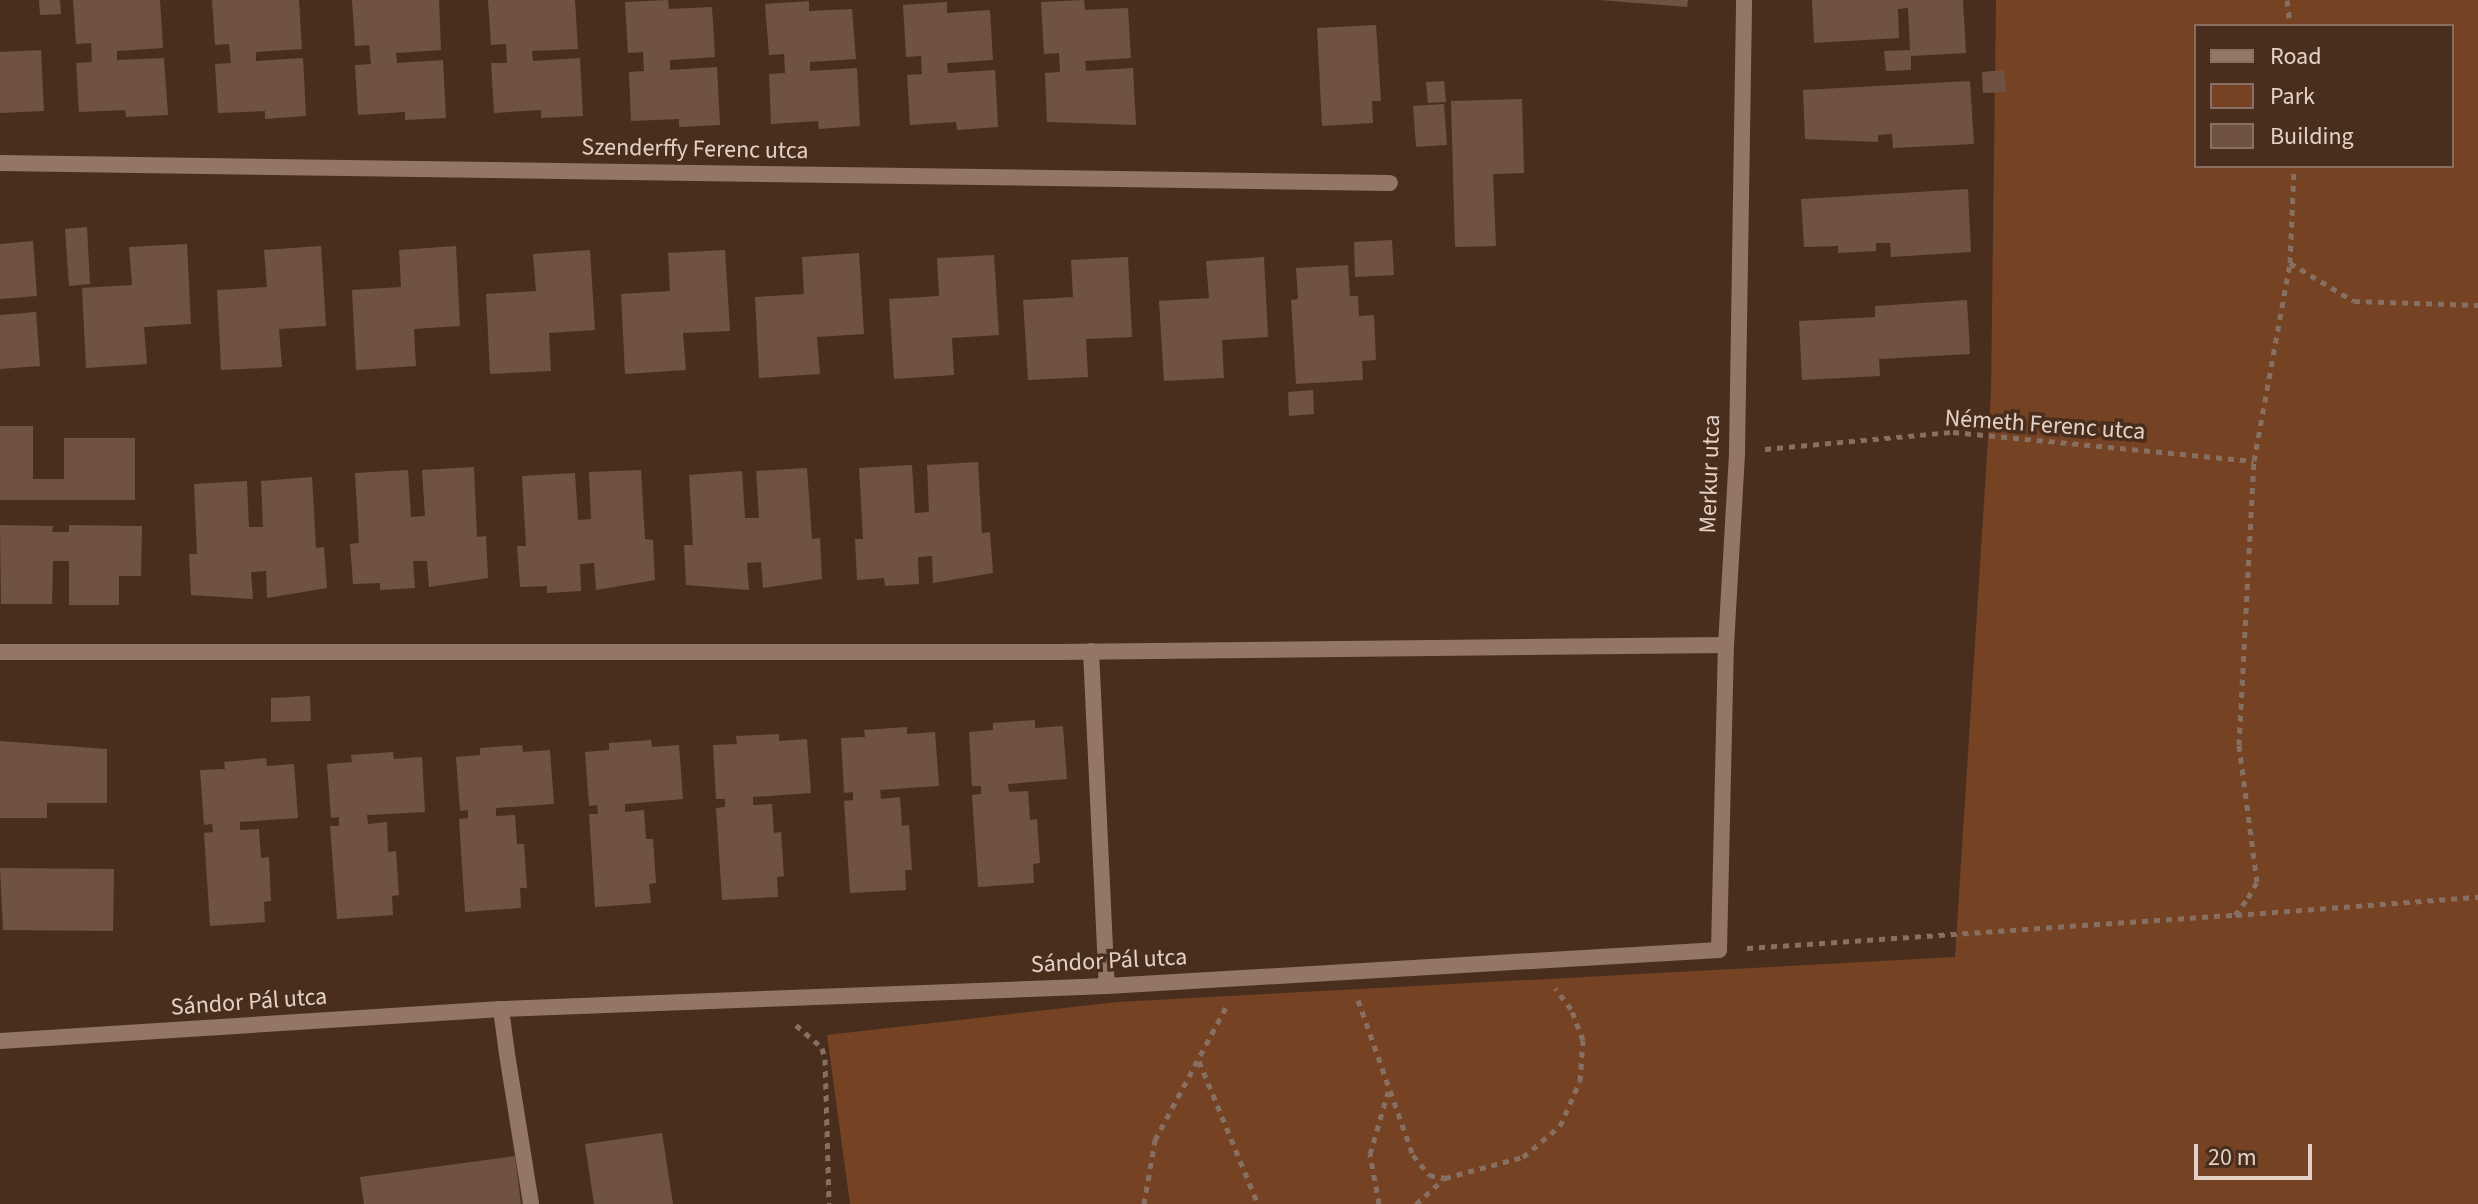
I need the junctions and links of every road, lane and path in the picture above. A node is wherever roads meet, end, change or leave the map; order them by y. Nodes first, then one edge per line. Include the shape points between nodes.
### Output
1 (1744, 0) edge
2 (2287, 0) edge
3 (2290, 24) edge
4 (0, 163) edge
5 (2294, 168) edge
6 (1390, 183) dead end
7 (2290, 263) junction
8 (2478, 305) edge
9 (1737, 452) junction
10 (2254, 461) junction
11 (1726, 645) junction
12 (1091, 651) junction
13 (0, 652) edge
14 (2478, 897) edge
15 (2235, 915) junction
16 (1719, 950) junction
17 (1526, 962) junction
18 (1350, 972) junction
19 (1238, 978) junction
20 (1107, 986) junction
21 (748, 1002) junction
22 (501, 1009) junction
23 (0, 1041) edge
24 (1198, 1061) junction
25 (1388, 1091) junction
26 (1445, 1178) junction
27 (531, 1204) edge
28 (829, 1204) edge
29 (1144, 1204) edge
30 (1258, 1204) edge
31 (1379, 1204) edge
32 (1416, 1204) edge

1 - 9 street, Merkur utca
2 - 3 path
4 - 6 street, Szenderffy Ferenc utca
5 - 7 path
7 - 8 path via 2354,301
7 - 10 path
9 - 10 path, Németh Ferenc utca via 1953,432
9 - 11 street, Merkur utca
10 - 15 path via 2239,745 2257,882
11 - 12 street
11 - 16 street, Merkur utca
12 - 13 street
12 - 20 street
14 - 15 path
15 - 16 path
16 - 17 street, Sándor Pál utca
17 - 18 street, Sándor Pál utca
17 - 26 path via 1571,1009 1583,1040 1580,1081 1560,1126 1523,1157
18 - 19 street, Sándor Pál utca
18 - 25 path
19 - 20 street, Sándor Pál utca
19 - 24 path
20 - 21 street, Sándor Pál utca
21 - 22 street, Sándor Pál utca
21 - 28 path via 794,1024 822,1048
22 - 23 street, Sándor Pál utca
22 - 27 street
24 - 29 path via 1155,1140
24 - 30 path
25 - 26 path via 1413,1155 1429,1175
25 - 31 path via 1370,1154
26 - 32 path

